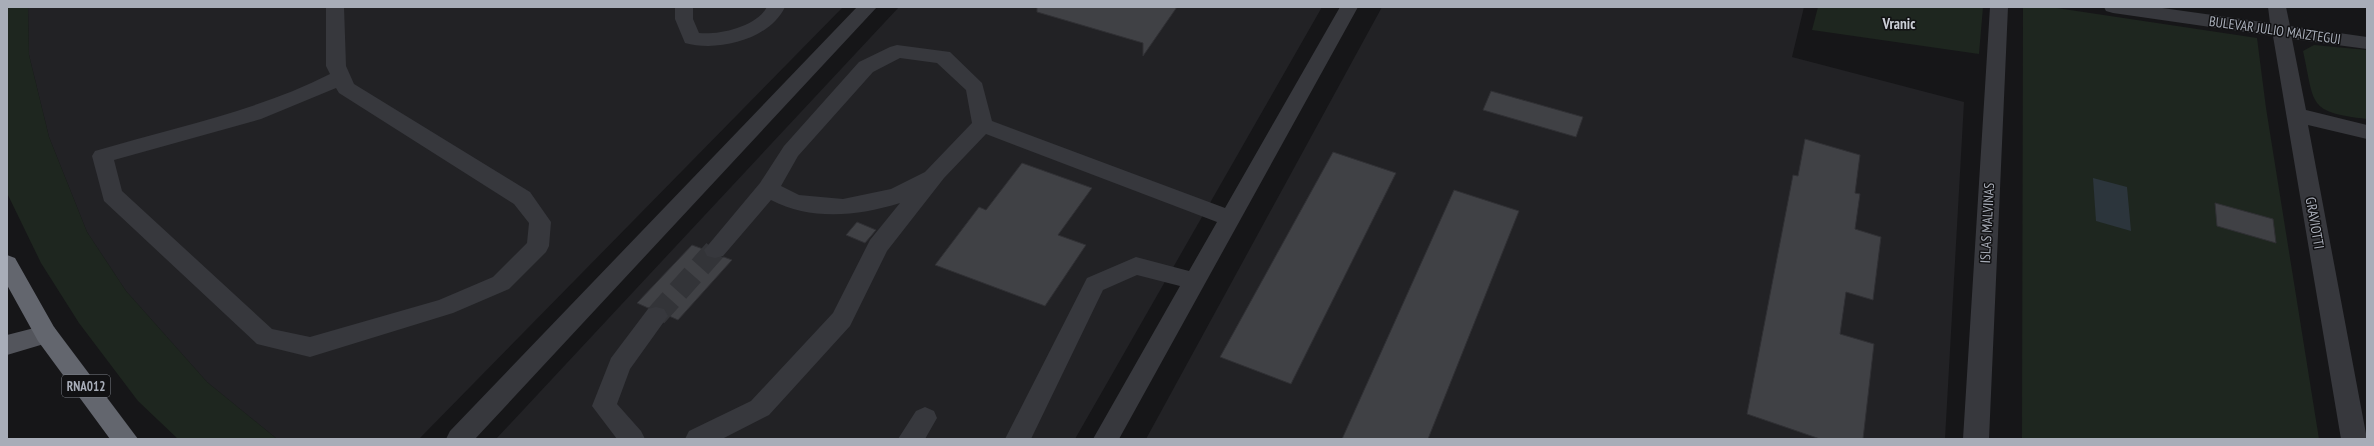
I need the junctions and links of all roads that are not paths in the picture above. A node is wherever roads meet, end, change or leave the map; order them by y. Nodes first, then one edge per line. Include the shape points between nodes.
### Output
1 (335, 7) edge
2 (684, 7) edge
3 (776, 7) edge
4 (868, 7) edge
5 (1349, 7) edge
6 (1999, 7) edge
7 (2113, 7) edge
8 (2277, 7) edge
9 (2282, 31) junction
10 (2367, 42) edge
11 (341, 77) junction
12 (2296, 114) junction
13 (2367, 123) edge
14 (982, 126) junction
15 (2367, 132) edge
16 (936, 173) junction
17 (768, 189) junction
18 (1230, 218) junction
19 (715, 250) tunnel mouth
20 (7, 264) edge
21 (1195, 281) junction
22 (656, 316) tunnel mouth
23 (46, 334) junction
24 (7, 345) edge
25 (925, 418) dead end
26 (2357, 428) edge
27 (124, 439) edge
28 (459, 439) edge
29 (632, 439) edge
30 (698, 439) edge
31 (911, 439) edge
32 (1018, 439) edge
33 (1106, 439) edge
34 (1976, 439) edge

1 - 11 street via 336,66
2 - 3 street via 684,19 692,39 718,40 751,30 774,12
4 - 28 street
5 - 18 street
6 - 34 street, ISLAS MALVINAS
7 - 9 street, BULEVAR JULIO MAIZTEGUI
8 - 9 street, GRAVIOTTI
9 - 10 street, BULEVAR JULIO MAIZTEGUI
9 - 12 street, GRAVIOTTI
11 - 11 street via 307,96 225,123 102,156 112,195 265,337 310,347 445,307 501,283 538,246 540,222 522,198 346,88
12 - 13 street
12 - 15 street
12 - 26 street, GRAVIOTTI
14 - 16 street
14 - 17 street via 975,88 943,57 897,51 866,67 790,151
14 - 18 street
16 - 17 street via 897,196 844,207 795,203
16 - 30 street via 878,246 842,319 760,408
17 - 19 street
18 - 21 street
20 - 23 highway, RNA012
21 - 32 street via 1136,266 1095,284
21 - 33 street
22 - 29 street via 620,365 604,406
23 - 24 main road
23 - 27 highway, RNA012
25 - 31 street

